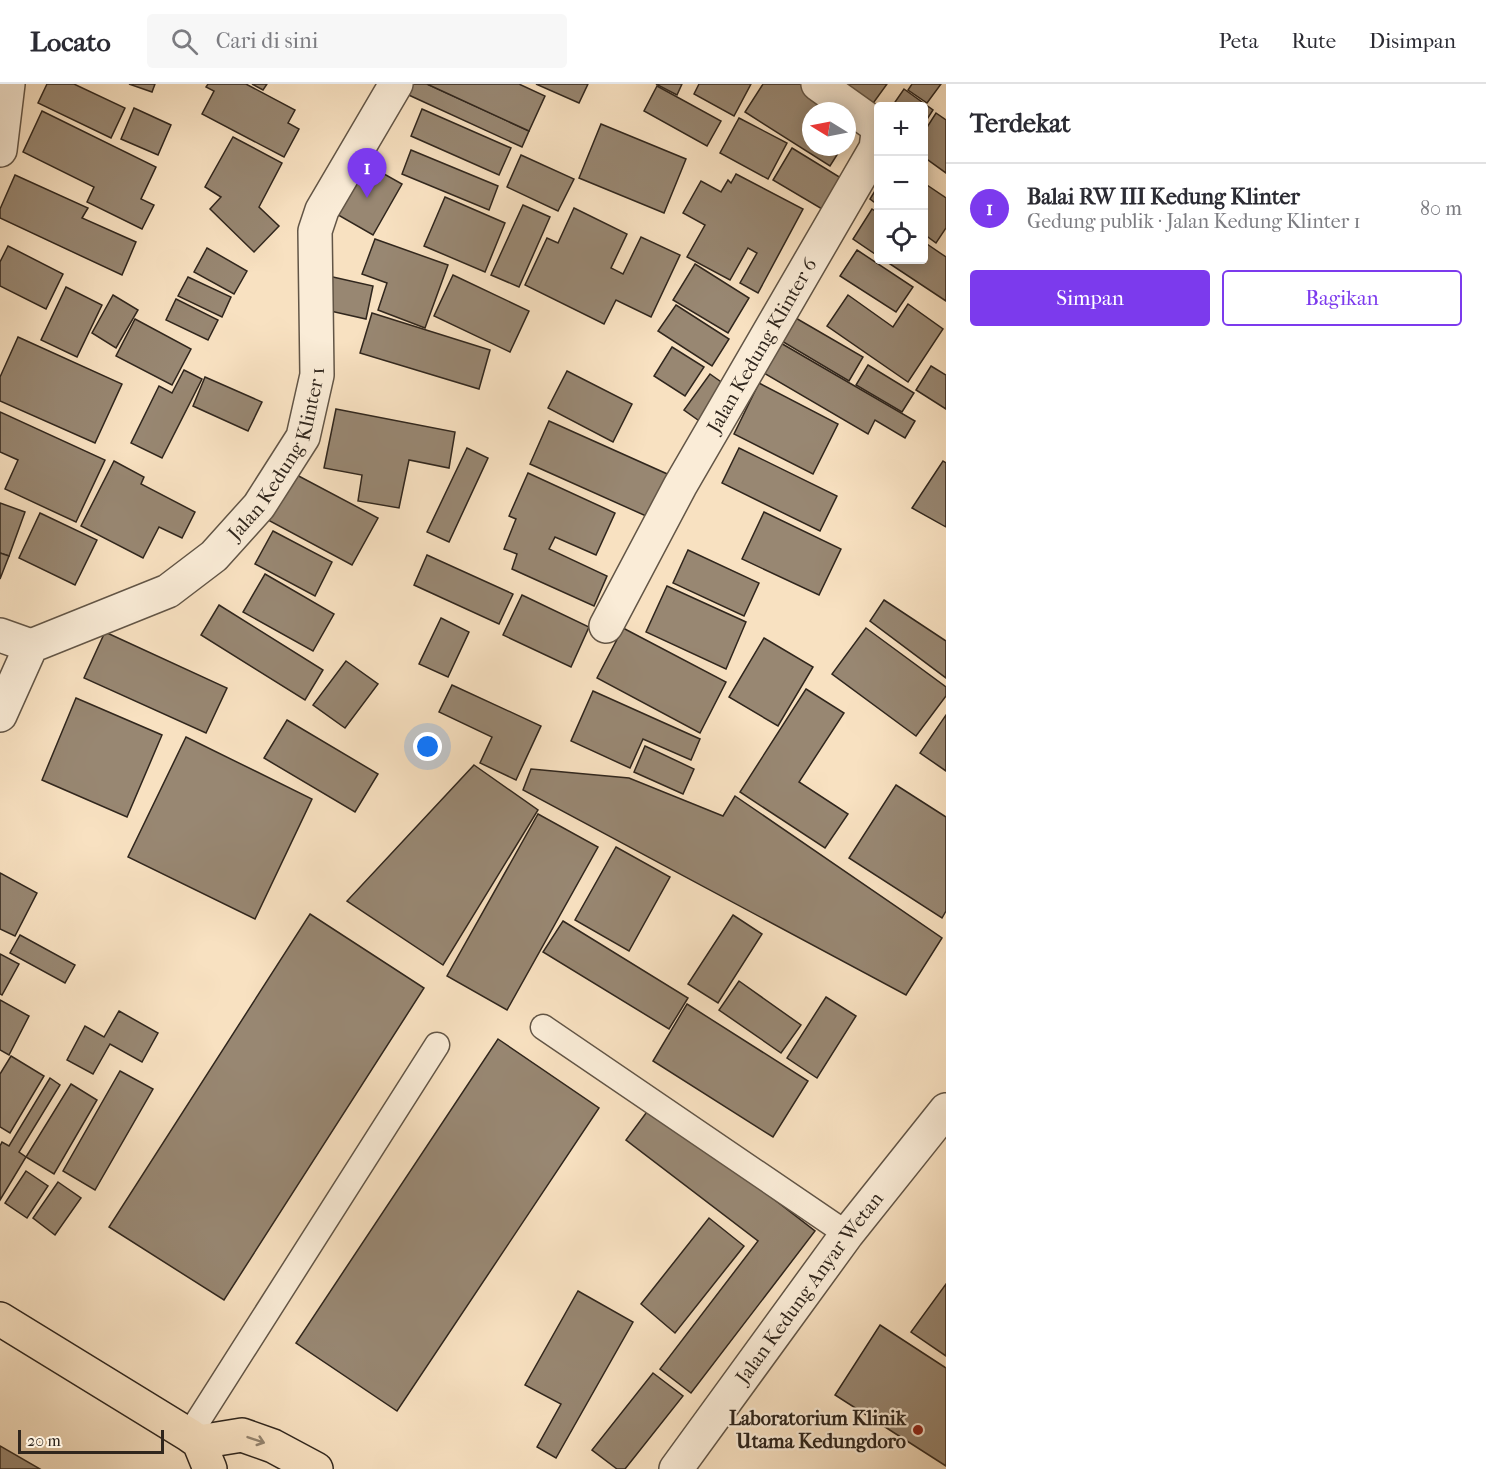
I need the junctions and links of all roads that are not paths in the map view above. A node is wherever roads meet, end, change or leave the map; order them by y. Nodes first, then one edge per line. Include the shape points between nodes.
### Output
1 (8, 84) edge
2 (396, 84) edge
3 (819, 84) edge
4 (0, 150) edge
5 (606, 626) dead end
6 (0, 635) edge
7 (31, 646) junction
8 (0, 715) edge
9 (543, 1027) dead end
10 (437, 1045) dead end
11 (946, 1110) edge
12 (847, 1234) junction
13 (0, 1319) edge
14 (199, 1449) edge
15 (315, 1469) edge
16 (676, 1469) edge

1 - 4 street
2 - 7 street, Jalan Kedung Klinter 1 via 322,210 315,231 317,375 303,437 260,506 214,556 168,591
3 - 5 street, Jalan Kedung Klinter 6 via 874,123 878,133 876,148 680,486
6 - 7 street
7 - 8 street
9 - 12 lane
10 - 14 lane
11 - 12 street, Jalan Kedung Anyar Wetan
12 - 16 street, Jalan Kedung Anyar Wetan
13 - 14 main road
14 -> 15 main road via 242,1435 273,1446

